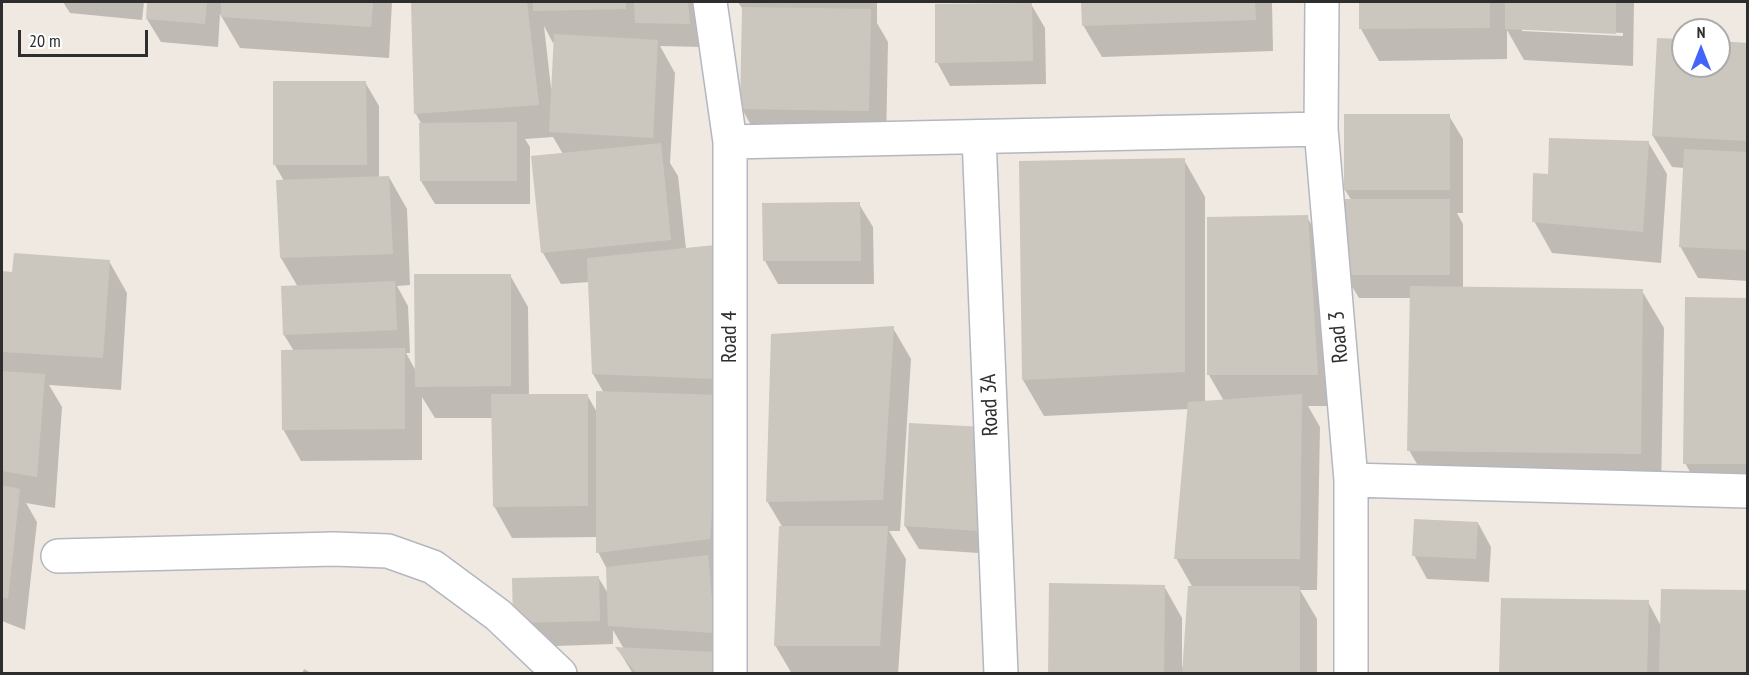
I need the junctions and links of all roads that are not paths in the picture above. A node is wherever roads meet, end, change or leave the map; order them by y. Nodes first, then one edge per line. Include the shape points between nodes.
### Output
1 (710, 2) edge
2 (1322, 2) edge
3 (1321, 129) junction
4 (980, 137) junction
5 (730, 142) junction
6 (1350, 480) junction
7 (1748, 491) edge
8 (58, 556) dead end
9 (560, 674) edge
10 (730, 674) edge
11 (1001, 674) edge
12 (1350, 674) edge

1 - 5 street, Road 4
2 - 3 street, Road 3
3 - 4 street
3 - 6 street, Road 3
4 - 5 street
4 - 11 street, Road 3A
5 - 10 street, Road 4
6 - 7 street
6 - 12 street, Road 3
8 - 9 street via 388,551 433,567 498,615

